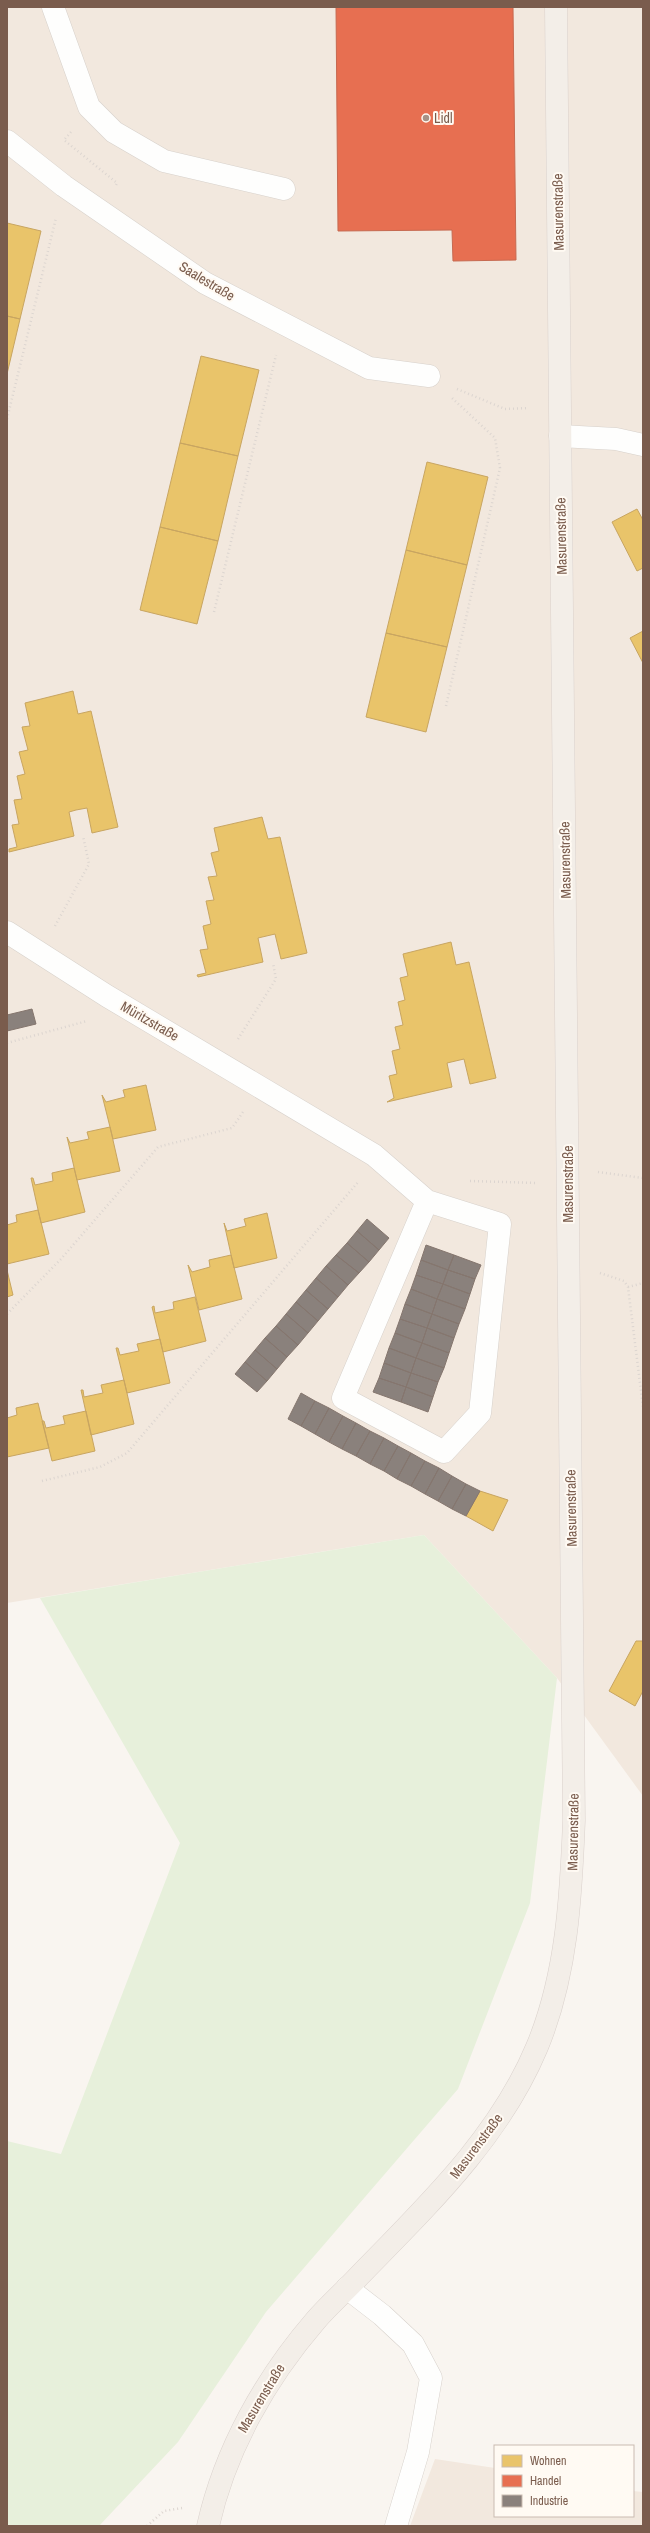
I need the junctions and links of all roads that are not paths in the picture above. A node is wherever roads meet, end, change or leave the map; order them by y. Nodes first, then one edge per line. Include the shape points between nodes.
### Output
1 (53, 7) edge
2 (556, 7) edge
3 (7, 141) edge
4 (284, 189) dead end
5 (429, 376) road end
6 (560, 436) junction
7 (643, 445) edge
8 (7, 932) edge
9 (427, 1201) junction
10 (347, 2288) junction
11 (209, 2520) edge
12 (396, 2526) edge

1 - 4 street via 89,107 114,132 164,161
2 - 6 main road, Masurenstraße
3 - 5 street, Saalestraße via 64,186 205,283 369,368
6 - 7 street via 616,439
6 - 10 main road, Masurenstraße via 574,1820 571,1904 559,1979 537,2046 508,2102 474,2153 436,2197
8 - 9 street, Müritzstraße via 107,996 374,1155
9 - 9 street via 500,1224 480,1413 444,1452 343,1398
10 - 11 main road, Masurenstraße via 312,2325 268,2384 238,2437
10 - 12 street via 382,2315 413,2344 431,2378 418,2452

